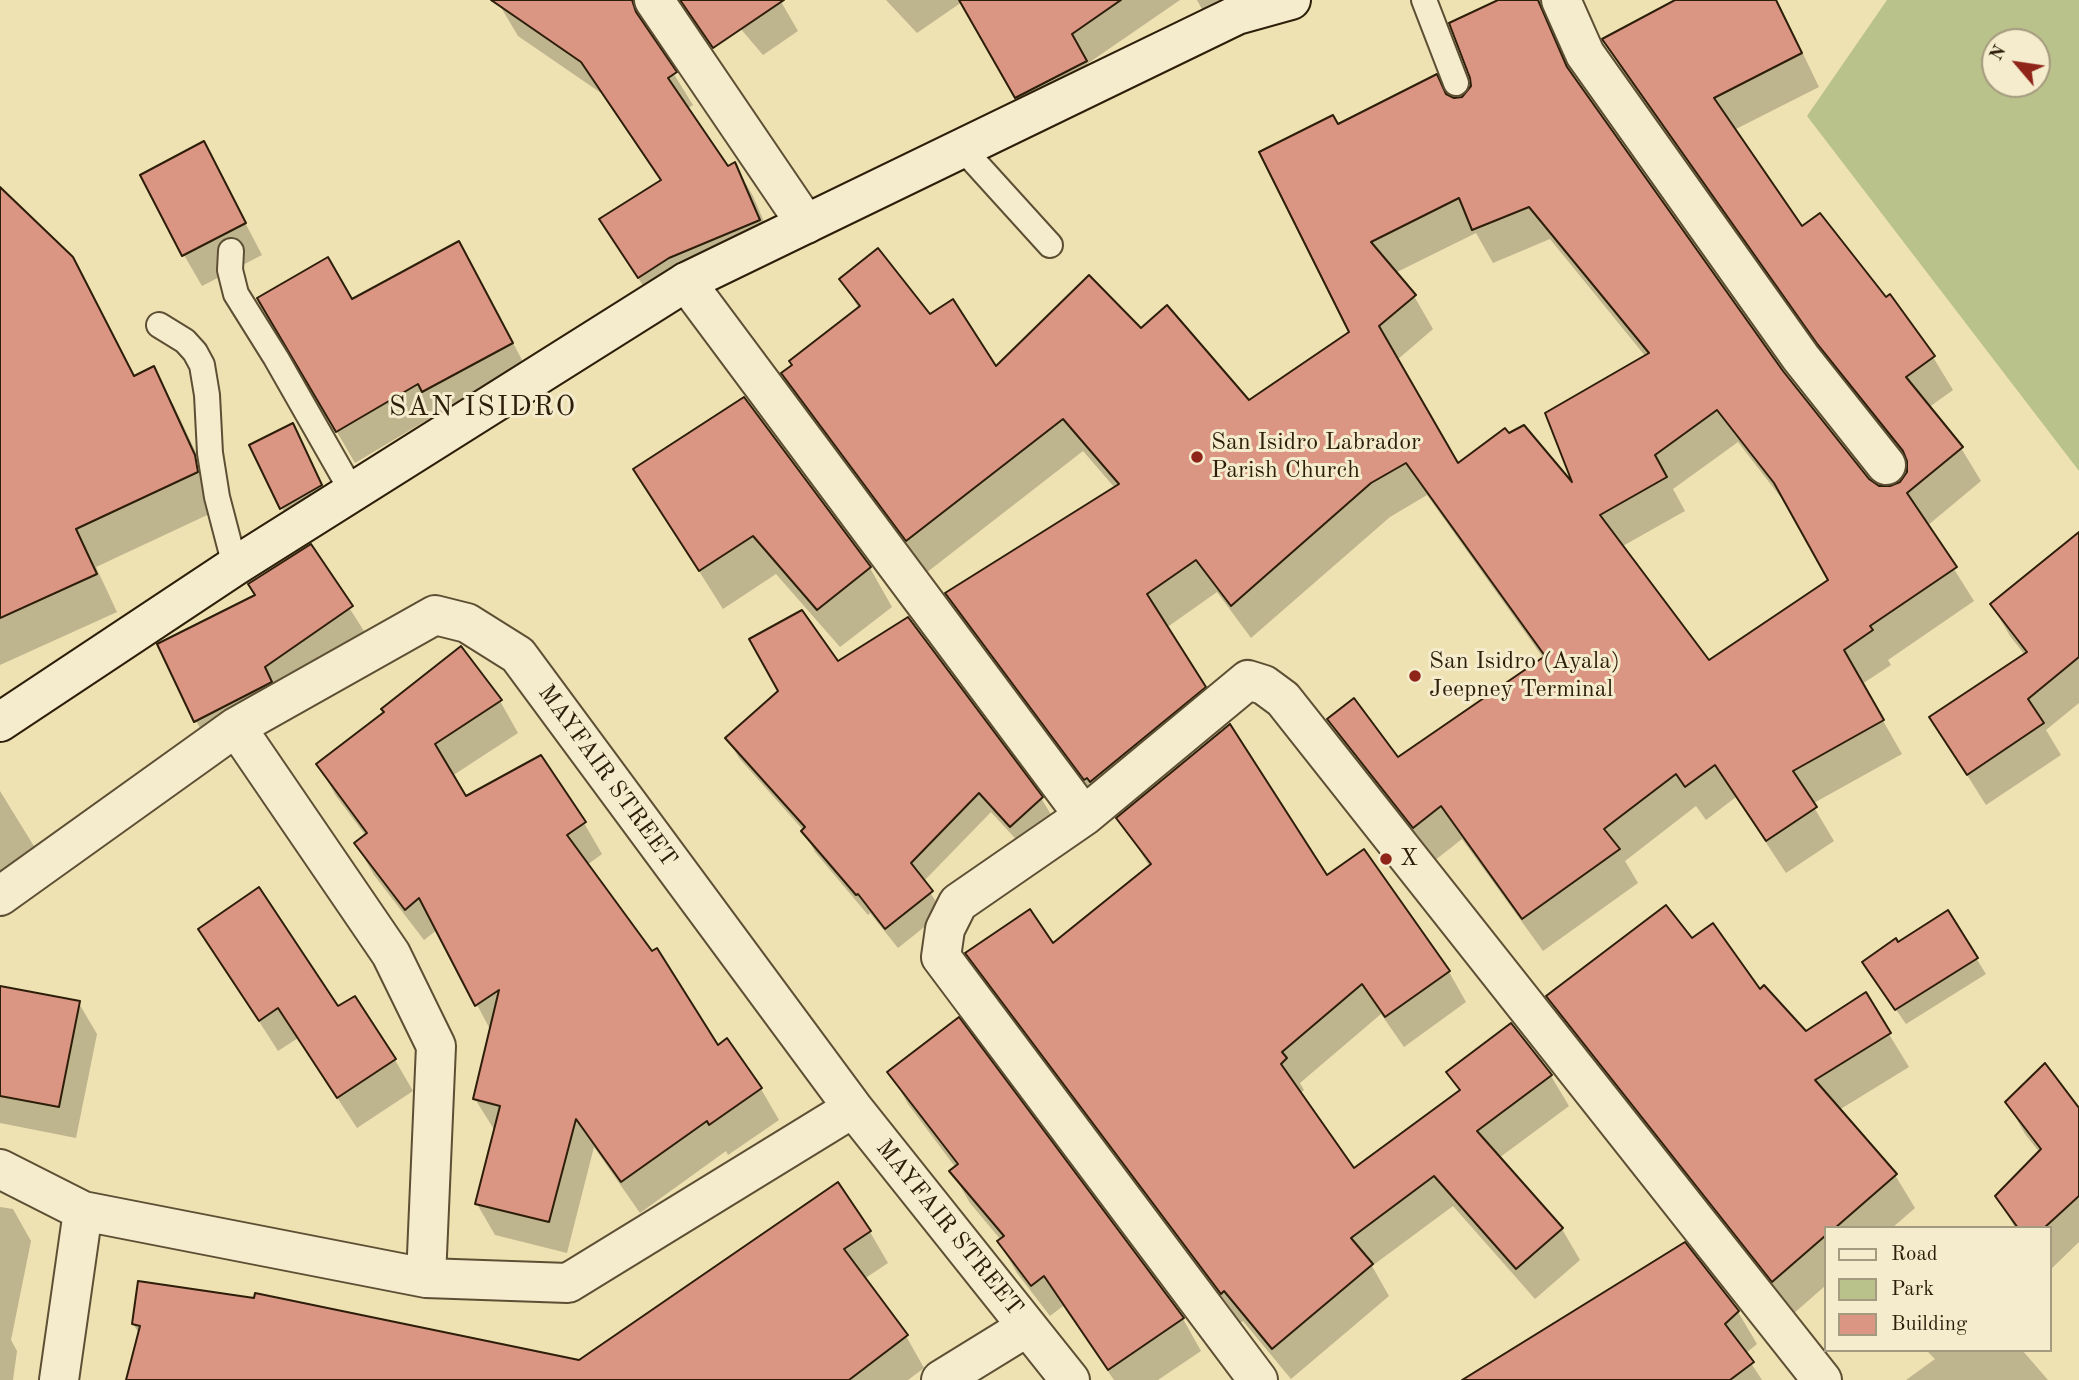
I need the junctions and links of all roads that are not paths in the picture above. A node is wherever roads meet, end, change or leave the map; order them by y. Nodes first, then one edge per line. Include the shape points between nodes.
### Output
1 (654, 0) edge
2 (1291, 0) edge
3 (1424, 0) edge
4 (1560, 0) edge
5 (1456, 82) dead end
6 (962, 148) junction
7 (806, 224) junction
8 (1049, 245) dead end
9 (231, 251) dead end
10 (686, 282) junction
11 (159, 325) dead end
12 (1886, 465) dead end
13 (353, 493) junction
14 (235, 566) junction
15 (0, 722) edge
16 (236, 727) junction
17 (1084, 816) junction
18 (0, 896) edge
19 (853, 1108) junction
20 (0, 1169) edge
21 (83, 1210) junction
22 (425, 1278) junction
23 (1027, 1327) junction
24 (60, 1380) edge
25 (941, 1380) edge
26 (1070, 1380) edge
27 (1258, 1380) edge
28 (1822, 1380) edge

1 - 7 street
2 - 6 street via 1237,15
3 - 5 lane
4 - 12 street via 1585,54 1801,358
6 - 7 street
6 - 8 lane
7 - 10 street
9 - 13 lane via 236,294
10 - 13 street
10 - 17 street
11 - 14 lane via 185,341 202,365 217,497
13 - 14 street
14 - 15 street
16 - 18 street, MAYFAIR STREET
16 - 19 street, MAYFAIR STREET via 435,615 467,623 518,655
16 - 22 street via 391,954 436,1046
17 - 27 street via 958,903 945,929 941,957
17 - 28 street via 1248,680 1283,699
19 - 22 street via 568,1283
19 - 23 street, MAYFAIR STREET
20 - 21 street
21 - 22 street
21 - 24 street
23 - 25 street
23 - 26 street, MAYFAIR STREET

